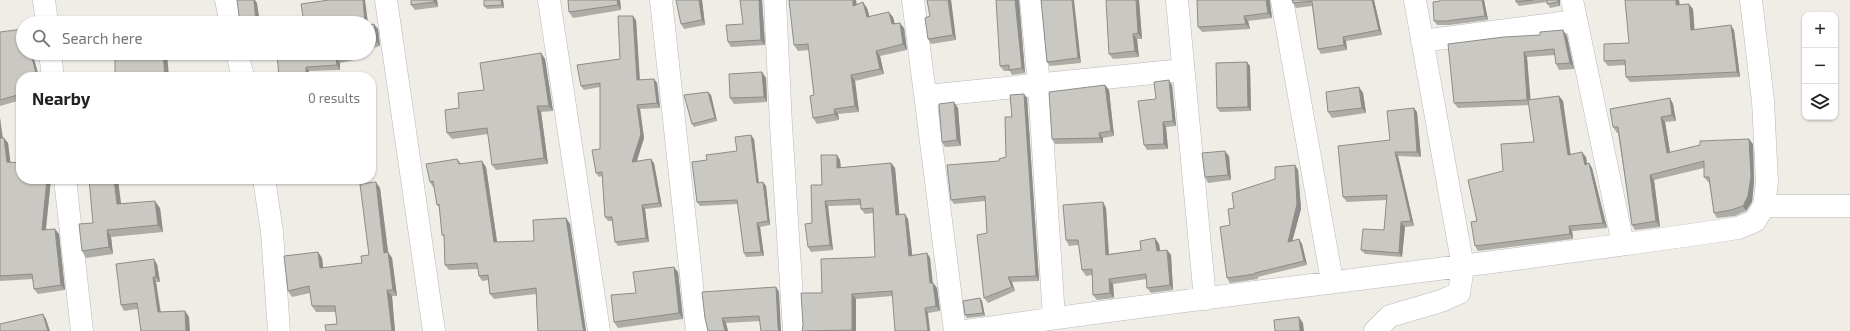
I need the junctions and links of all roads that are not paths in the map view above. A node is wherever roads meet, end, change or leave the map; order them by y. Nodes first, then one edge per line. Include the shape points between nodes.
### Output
1 (44, 0) edge
2 (226, 0) edge
3 (386, 0) edge
4 (549, 0) edge
5 (661, 0) edge
6 (775, 0) edge
7 (913, 0) edge
8 (1031, 0) edge
9 (1177, 0) edge
10 (1282, 0) edge
11 (1415, 0) edge
12 (1572, 0) edge
13 (1751, 0) edge
14 (46, 16) edge
15 (229, 16) edge
16 (1576, 21) junction
17 (1422, 41) junction
18 (51, 60) edge
19 (239, 60) edge
20 (1183, 70) junction
21 (52, 72) edge
22 (242, 72) edge
23 (1039, 84) junction
24 (926, 96) junction
25 (66, 184) edge
26 (265, 184) edge
27 (1764, 206) junction
28 (1850, 206) edge
29 (1622, 244) junction
30 (1464, 267) junction
31 (1332, 281) junction
32 (1205, 299) junction
33 (1054, 318) junction
34 (82, 331) edge
35 (279, 331) edge
36 (434, 331) edge
37 (599, 331) edge
38 (697, 331) edge
39 (794, 331) edge
40 (955, 331) edge
41 (966, 331) edge
42 (1375, 331) edge

1 - 14 street
2 - 15 street
3 - 36 street
4 - 37 street
5 - 38 street
6 - 39 street
7 - 24 street
8 - 23 street
9 - 20 street
10 - 31 street
11 - 17 street
12 - 16 street
13 - 27 street via 1763,101 1767,182
16 - 17 street
16 - 29 street
17 - 30 street
18 - 21 street
19 - 22 street
20 - 23 street
20 - 32 street
23 - 24 street
23 - 33 street
24 - 40 street
25 - 34 street
26 - 35 street via 272,232
27 - 28 street
27 - 29 street via 1755,221 1738,228
29 - 30 street
30 - 31 street
30 - 42 street via 1459,293 1442,301 1390,316
31 - 32 street
32 - 33 street
33 - 41 street

